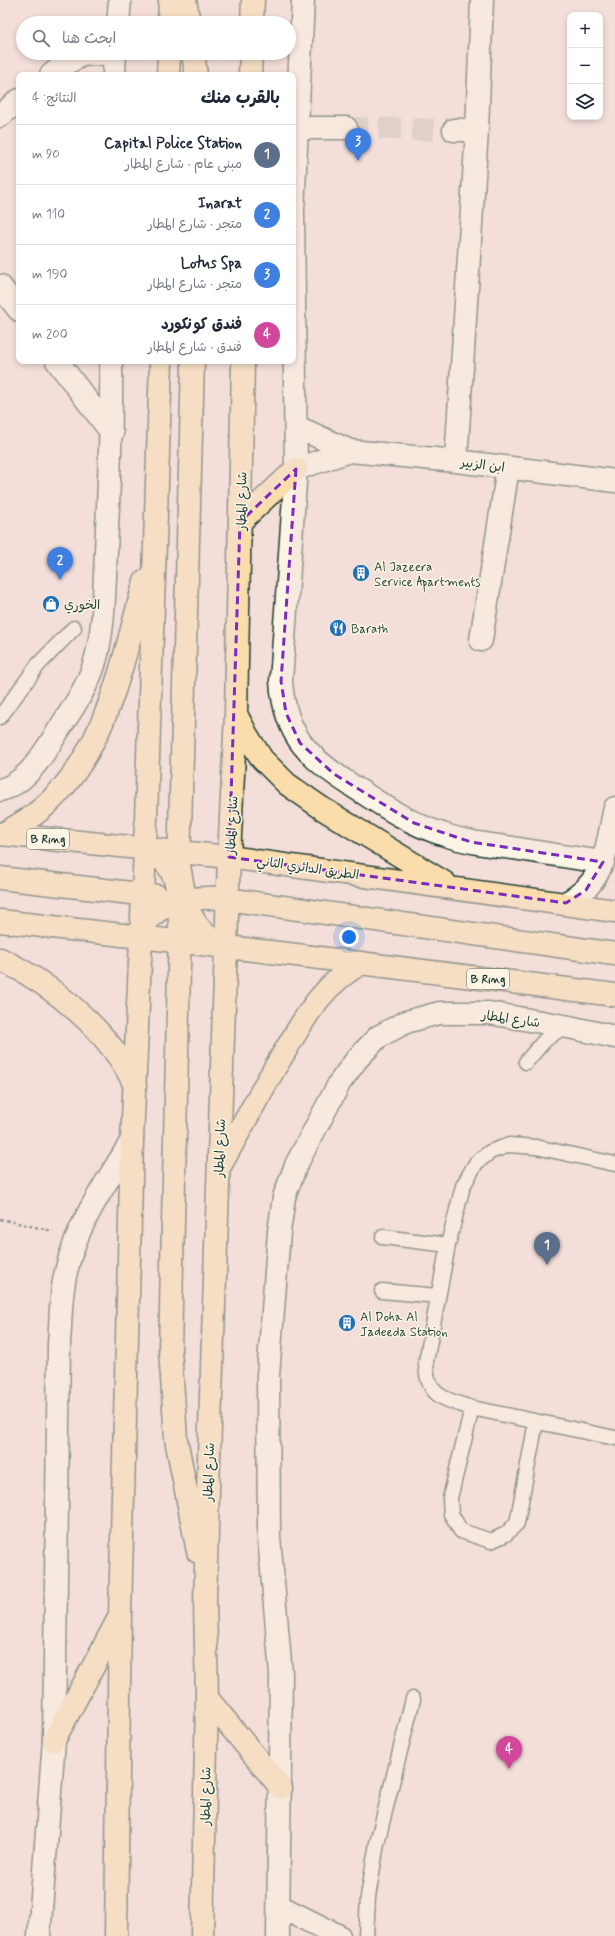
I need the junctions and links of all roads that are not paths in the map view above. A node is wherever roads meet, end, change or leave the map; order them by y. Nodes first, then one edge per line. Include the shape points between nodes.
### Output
1 (120, 0) edge
2 (170, 0) edge
3 (185, 0) edge
4 (253, 0) edge
5 (303, 0) edge
6 (482, 0) edge
7 (119, 16) edge
8 (169, 16) edge
9 (188, 16) edge
10 (252, 16) edge
11 (73, 60) edge
12 (115, 60) edge
13 (169, 60) edge
14 (194, 60) edge
15 (251, 60) edge
16 (55, 72) edge
17 (114, 72) edge
18 (168, 72) edge
19 (196, 72) edge
20 (250, 72) edge
21 (16, 103) edge
22 (0, 116) edge
23 (298, 128) junction
24 (346, 128) tunnel mouth
25 (454, 130) tunnel mouth
26 (477, 130) junction
27 (296, 161) edge
28 (0, 286) edge
29 (16, 306) edge
30 (59, 364) edge
31 (111, 364) edge
32 (161, 364) edge
33 (193, 364) edge
34 (243, 364) edge
35 (296, 364) edge
36 (297, 427) junction
37 (112, 433) junction
38 (350, 452) junction
39 (456, 461) junction
40 (508, 468) junction
41 (296, 469) junction
42 (615, 481) edge
43 (240, 522) junction
44 (154, 549) junction
45 (74, 628) dead end
46 (481, 640) dead end
47 (236, 713) junction
48 (0, 717) edge
49 (0, 790) edge
50 (615, 808) edge
51 (1, 834) edge
52 (145, 849) junction
53 (179, 851) junction
54 (229, 857) junction
55 (603, 862) junction
56 (0, 878) edge
57 (452, 887) junction
58 (143, 895) junction
59 (182, 899) junction
60 (228, 899) junction
61 (566, 902) junction
62 (615, 911) edge
63 (0, 921) edge
64 (140, 936) junction
65 (180, 941) junction
66 (227, 947) junction
67 (615, 954) edge
68 (0, 959) edge
69 (362, 963) junction
70 (615, 995) edge
71 (564, 1026) junction
72 (615, 1037) edge
73 (526, 1062) dead end
74 (135, 1086) junction
75 (132, 1140) junction
76 (615, 1164) edge
77 (218, 1169) junction
78 (383, 1237) dead end
79 (448, 1245) junction
80 (382, 1291) dead end
81 (438, 1296) junction
82 (472, 1408) junction
83 (536, 1422) junction
84 (615, 1438) edge
85 (205, 1590) junction
86 (120, 1615) junction
87 (207, 1698) junction
88 (413, 1699) dead end
89 (54, 1740) junction
90 (281, 1788) junction
91 (279, 1906) junction
92 (39, 1936) edge
93 (116, 1936) edge
94 (202, 1936) edge
95 (278, 1936) edge
96 (339, 1936) edge
97 (366, 1936) edge

1 - 7 street
2 - 8 main road
3 - 9 main road
4 - 10 main road
5 - 23 street
6 - 26 street
11 - 16 street
12 - 17 street
13 - 18 main road
14 - 19 main road
15 - 20 main road
21 - 22 street
23 - 24 street
23 - 27 street
25 - 26 street
26 - 39 street
28 - 29 street
30 - 37 street
31 - 37 street
32 - 44 main road
33 - 53 main road
34 - 43 main road, شارع المطار
35 - 36 street
36 - 38 street, ابن الزبير
36 - 41 street
37 - 49 street via 104,605 94,666 35,765 22,779
38 - 39 street, ابن الزبير
38 - 41 street, ابن الزبير
39 - 40 street, ابن الزبير
40 - 42 street, ابن الزبير
40 - 46 street
41 - 43 main road
41 - 55 street via 281,681 286,713 300,743 334,774 387,809 428,829 471,842
43 - 47 main road, شارع المطار
44 - 51 main road via 113,694 96,735 77,768 51,800 33,815
44 - 52 main road
45 - 48 lane via 38,665
47 - 54 main road, شارع المطار
47 - 57 main road via 262,759 287,784 323,809
50 - 55 street
51 - 52 main road, الطريق الدائري الثاني / B Ring
52 - 53 main road, الطريق الدائري الثاني / B Ring
52 - 58 main road
52 - 59 main road via 157,854 169,866
53 - 54 main road, الطريق الدائري الثاني / B Ring
53 - 59 main road
54 - 57 main road, الطريق الدائري الثاني / B Ring
54 - 59 main road via 222,873 213,883 200,892
54 - 60 main road, شارع المطار
55 - 61 street via 594,881 586,890
56 - 58 main road
57 - 61 main road, الطريق الدائري الثاني / B Ring
58 - 59 main road
58 - 64 main road
59 - 60 main road
59 - 64 main road via 154,914
59 - 65 main road
59 - 66 main road via 203,933
60 - 66 main road, شارع المطار
60 - 67 main road
61 - 62 main road, الطريق الدائري الثاني / B Ring
63 - 64 main road, B Ring
64 - 65 main road, B Ring
64 - 74 main road
65 - 66 main road, B Ring
65 - 85 main road via 170,1349 176,1439
66 - 69 main road, B Ring
66 - 77 main road, شارع المطار
68 - 74 main road via 28,975 75,1010 106,1039
69 - 70 main road, B Ring
69 - 77 main road via 341,976 312,1006
71 - 72 street, شارع المطار
71 - 73 lane via 545,1040
71 - 90 street, شارع المطار via 489,1013 439,1014 406,1022 378,1037 340,1082 296,1165 284,1197 268,1376 270,1537 281,1674
74 - 75 main road
75 - 86 main road
75 - 89 street via 84,1221 77,1236 63,1287 59,1344
76 - 79 lane via 509,1145 490,1152 476,1163 463,1186
77 - 85 main road, شارع المطار
78 - 79 lane
79 - 81 lane
80 - 81 lane
81 - 82 lane via 426,1362 426,1377 437,1395
82 - 83 lane
82 - 83 lane via 450,1498 451,1514 461,1531 491,1541 506,1534 517,1523
83 - 84 lane
85 - 87 main road, شارع المطار
86 - 89 main road
86 - 93 main road
87 - 90 main road
87 - 94 main road, شارع المطار
88 - 97 lane via 377,1843 368,1897
89 - 92 street
90 - 91 street, شارع المطار
91 - 95 street, شارع المطار
91 - 96 street

